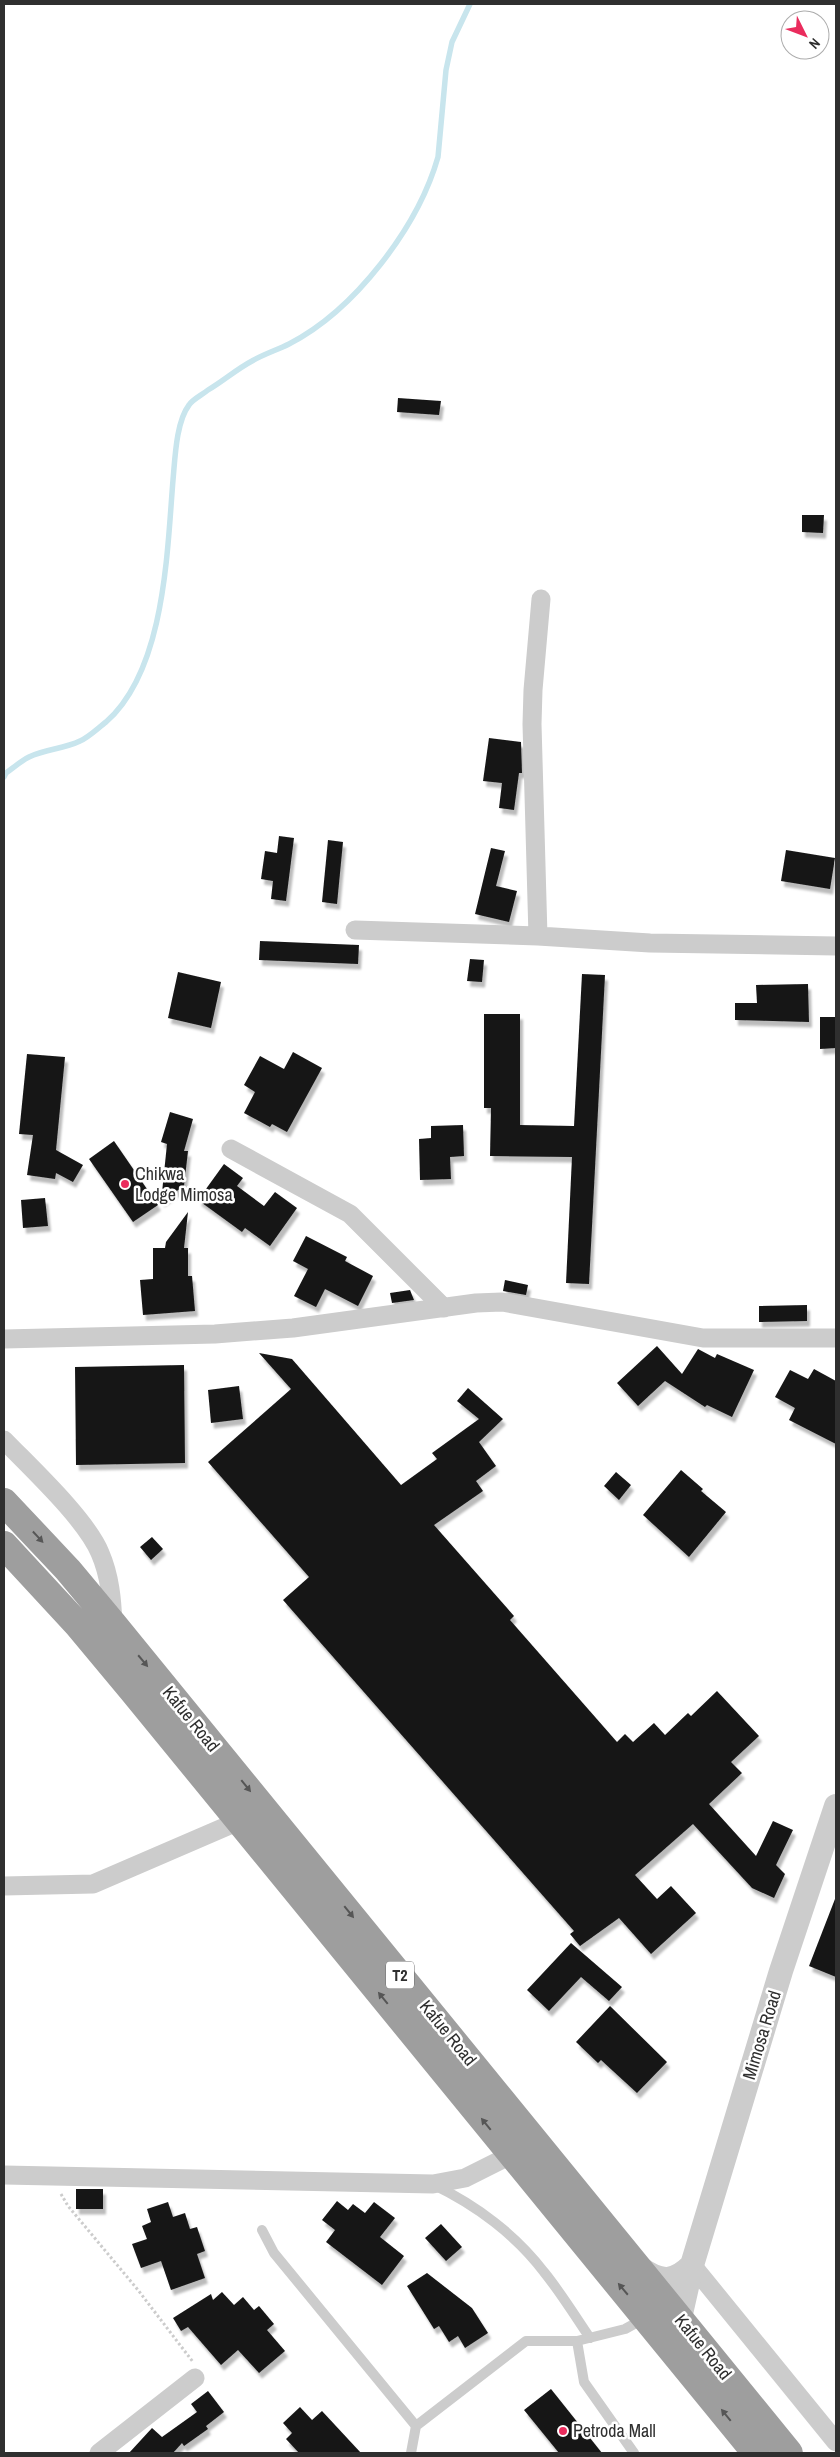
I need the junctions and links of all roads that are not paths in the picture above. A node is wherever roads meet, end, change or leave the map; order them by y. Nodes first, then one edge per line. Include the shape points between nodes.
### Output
1 (541, 599) dead end
2 (354, 930) dead end
3 (538, 936) junction
4 (836, 946) edge
5 (231, 1149) dead end
6 (444, 1308) junction
7 (836, 1338) edge
8 (4, 1339) edge
9 (4, 1440) edge
10 (4, 1502) edge
11 (4, 1545) edge
12 (113, 1624) junction
13 (836, 1806) edge
14 (239, 1822) junction
15 (4, 1886) edge
16 (511, 2155) junction
17 (4, 2175) edge
18 (433, 2184) junction
19 (262, 2230) dead end
20 (692, 2265) junction
21 (640, 2268) junction
22 (646, 2317) junction
23 (680, 2318) junction
24 (590, 2338) junction
25 (577, 2341) junction
26 (195, 2378) road end
27 (416, 2426) junction
28 (836, 2442) edge
29 (99, 2453) edge
30 (411, 2453) edge
31 (634, 2453) edge
32 (756, 2453) edge
33 (790, 2453) edge

1 - 3 street via 532,716
2 - 3 street
3 - 4 street via 650,943
5 - 6 street via 350,1214
6 - 7 street via 502,1302 703,1338
6 - 8 street via 293,1328 215,1334
9 - 12 street via 76,1517 100,1552 111,1592
10 -> 12 highway, Kafue Road / T2
11 - 14 highway, Kafue Road / T2 via 78,1625
12 -> 21 highway, Kafue Road / T2
13 - 20 street, Mimosa Road via 781,1971
14 - 15 street via 93,1884
16 -> 14 highway, Kafue Road / T2
16 - 18 street via 471,2176
22 -> 16 highway, Kafue Road / T2
17 - 18 street
18 - 24 lane via 484,2213 516,2243 544,2271
19 - 27 lane via 274,2254
20 - 21 street via 682,2275 668,2279 653,2277
20 - 23 street, Mimosa Road
20 - 28 street
21 - 23 highway, Kafue Road / T2
22 - 24 lane via 625,2329
32 -> 22 highway, Kafue Road / T2
23 - 33 highway, Kafue Road / T2
24 - 25 lane
25 - 27 lane via 526,2342
25 - 31 lane via 584,2382
26 - 29 street
27 - 30 lane

